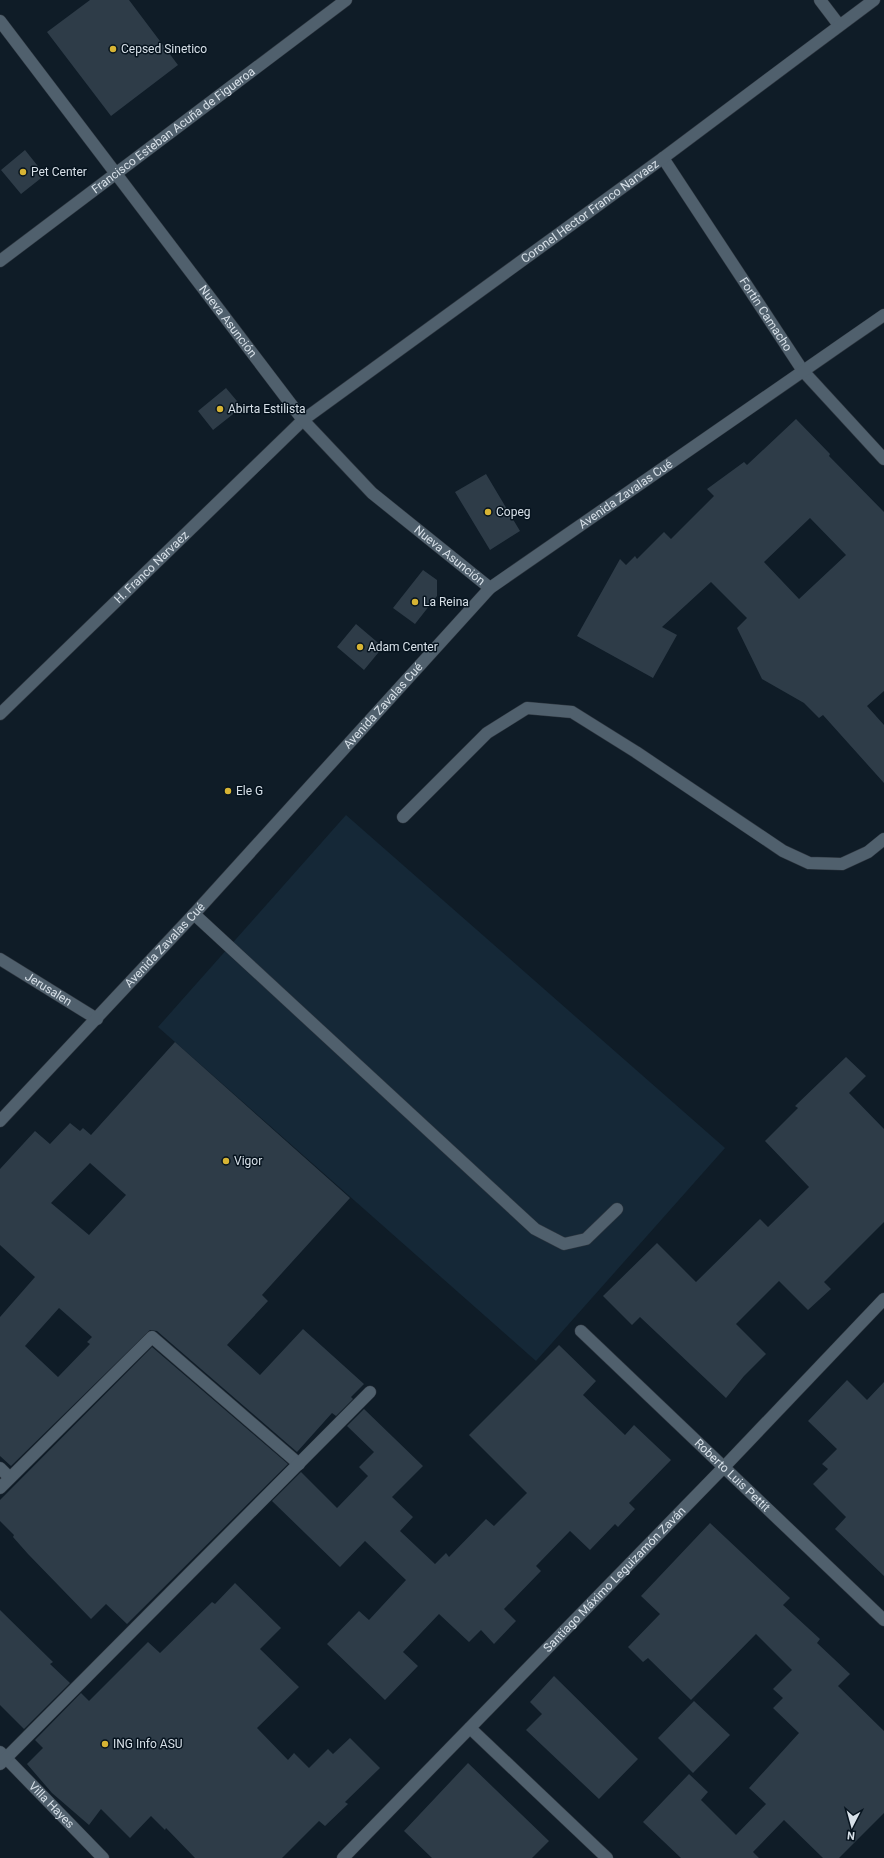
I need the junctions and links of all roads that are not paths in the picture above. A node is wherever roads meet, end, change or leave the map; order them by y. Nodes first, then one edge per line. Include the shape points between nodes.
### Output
1 (346, 0) edge
2 (820, 0) edge
3 (874, 0) edge
4 (0, 21) edge
5 (839, 26) junction
6 (663, 158) junction
7 (116, 174) junction
8 (0, 261) edge
9 (884, 316) edge
10 (803, 371) junction
11 (303, 420) junction
12 (884, 459) edge
13 (490, 588) junction
14 (0, 714) edge
15 (403, 817) dead end
16 (884, 839) edge
17 (194, 914) junction
18 (0, 959) edge
19 (97, 1019) junction
20 (0, 1121) edge
21 (618, 1209) dead end
22 (884, 1299) edge
23 (581, 1331) dead end
24 (370, 1392) dead end
25 (299, 1464) junction
26 (724, 1467) junction
27 (0, 1468) edge
28 (10, 1478) junction
29 (0, 1488) edge
30 (884, 1620) edge
31 (470, 1728) junction
32 (2, 1758) edge
33 (103, 1858) edge
34 (344, 1858) edge
35 (607, 1858) edge

1 - 7 street, Francisco Esteban Acuña de Figueroa
2 - 5 street
3 - 5 street, Coronel Hector Franco Narvaez
4 - 7 street, Nueva Asunción
5 - 6 street, Coronel Hector Franco Narvaez
6 - 10 street, Fortín Camacho
6 - 11 street, Coronel Hector Franco Narvaez
7 - 8 street, Francisco Esteban Acuña de Figueroa
7 - 11 street, Nueva Asunción
9 - 10 street, Avenida Zavalas Cué
10 - 12 street, Fortín Camacho
10 - 13 street, Avenida Zavalas Cué
11 - 13 street, Nueva Asunción via 372,493
11 - 14 street, H. Franco Narvaez
13 - 17 street, Avenida Zavalas Cué
15 - 16 street via 487,733 527,708 572,712 783,851 810,863 842,864 868,852
17 - 19 street, Avenida Zavalas Cué
17 - 21 street via 535,1229 564,1244 586,1239
18 - 19 street, Jerusalen
19 - 20 street, Avenida Zavalas Cué
22 - 26 street, Santiago Máximo Leguizamón Zaván
23 - 26 street, Roberto Luis Pettit
24 - 25 street
25 - 28 street via 152,1337
25 - 32 street
26 - 30 street, Roberto Luis Pettit
26 - 31 street, Santiago Máximo Leguizamón Zaván
27 - 28 street
28 - 29 street
31 - 34 street, Santiago Máximo Leguizamón Zaván
31 - 35 street
32 - 33 street, Villa Hayes

